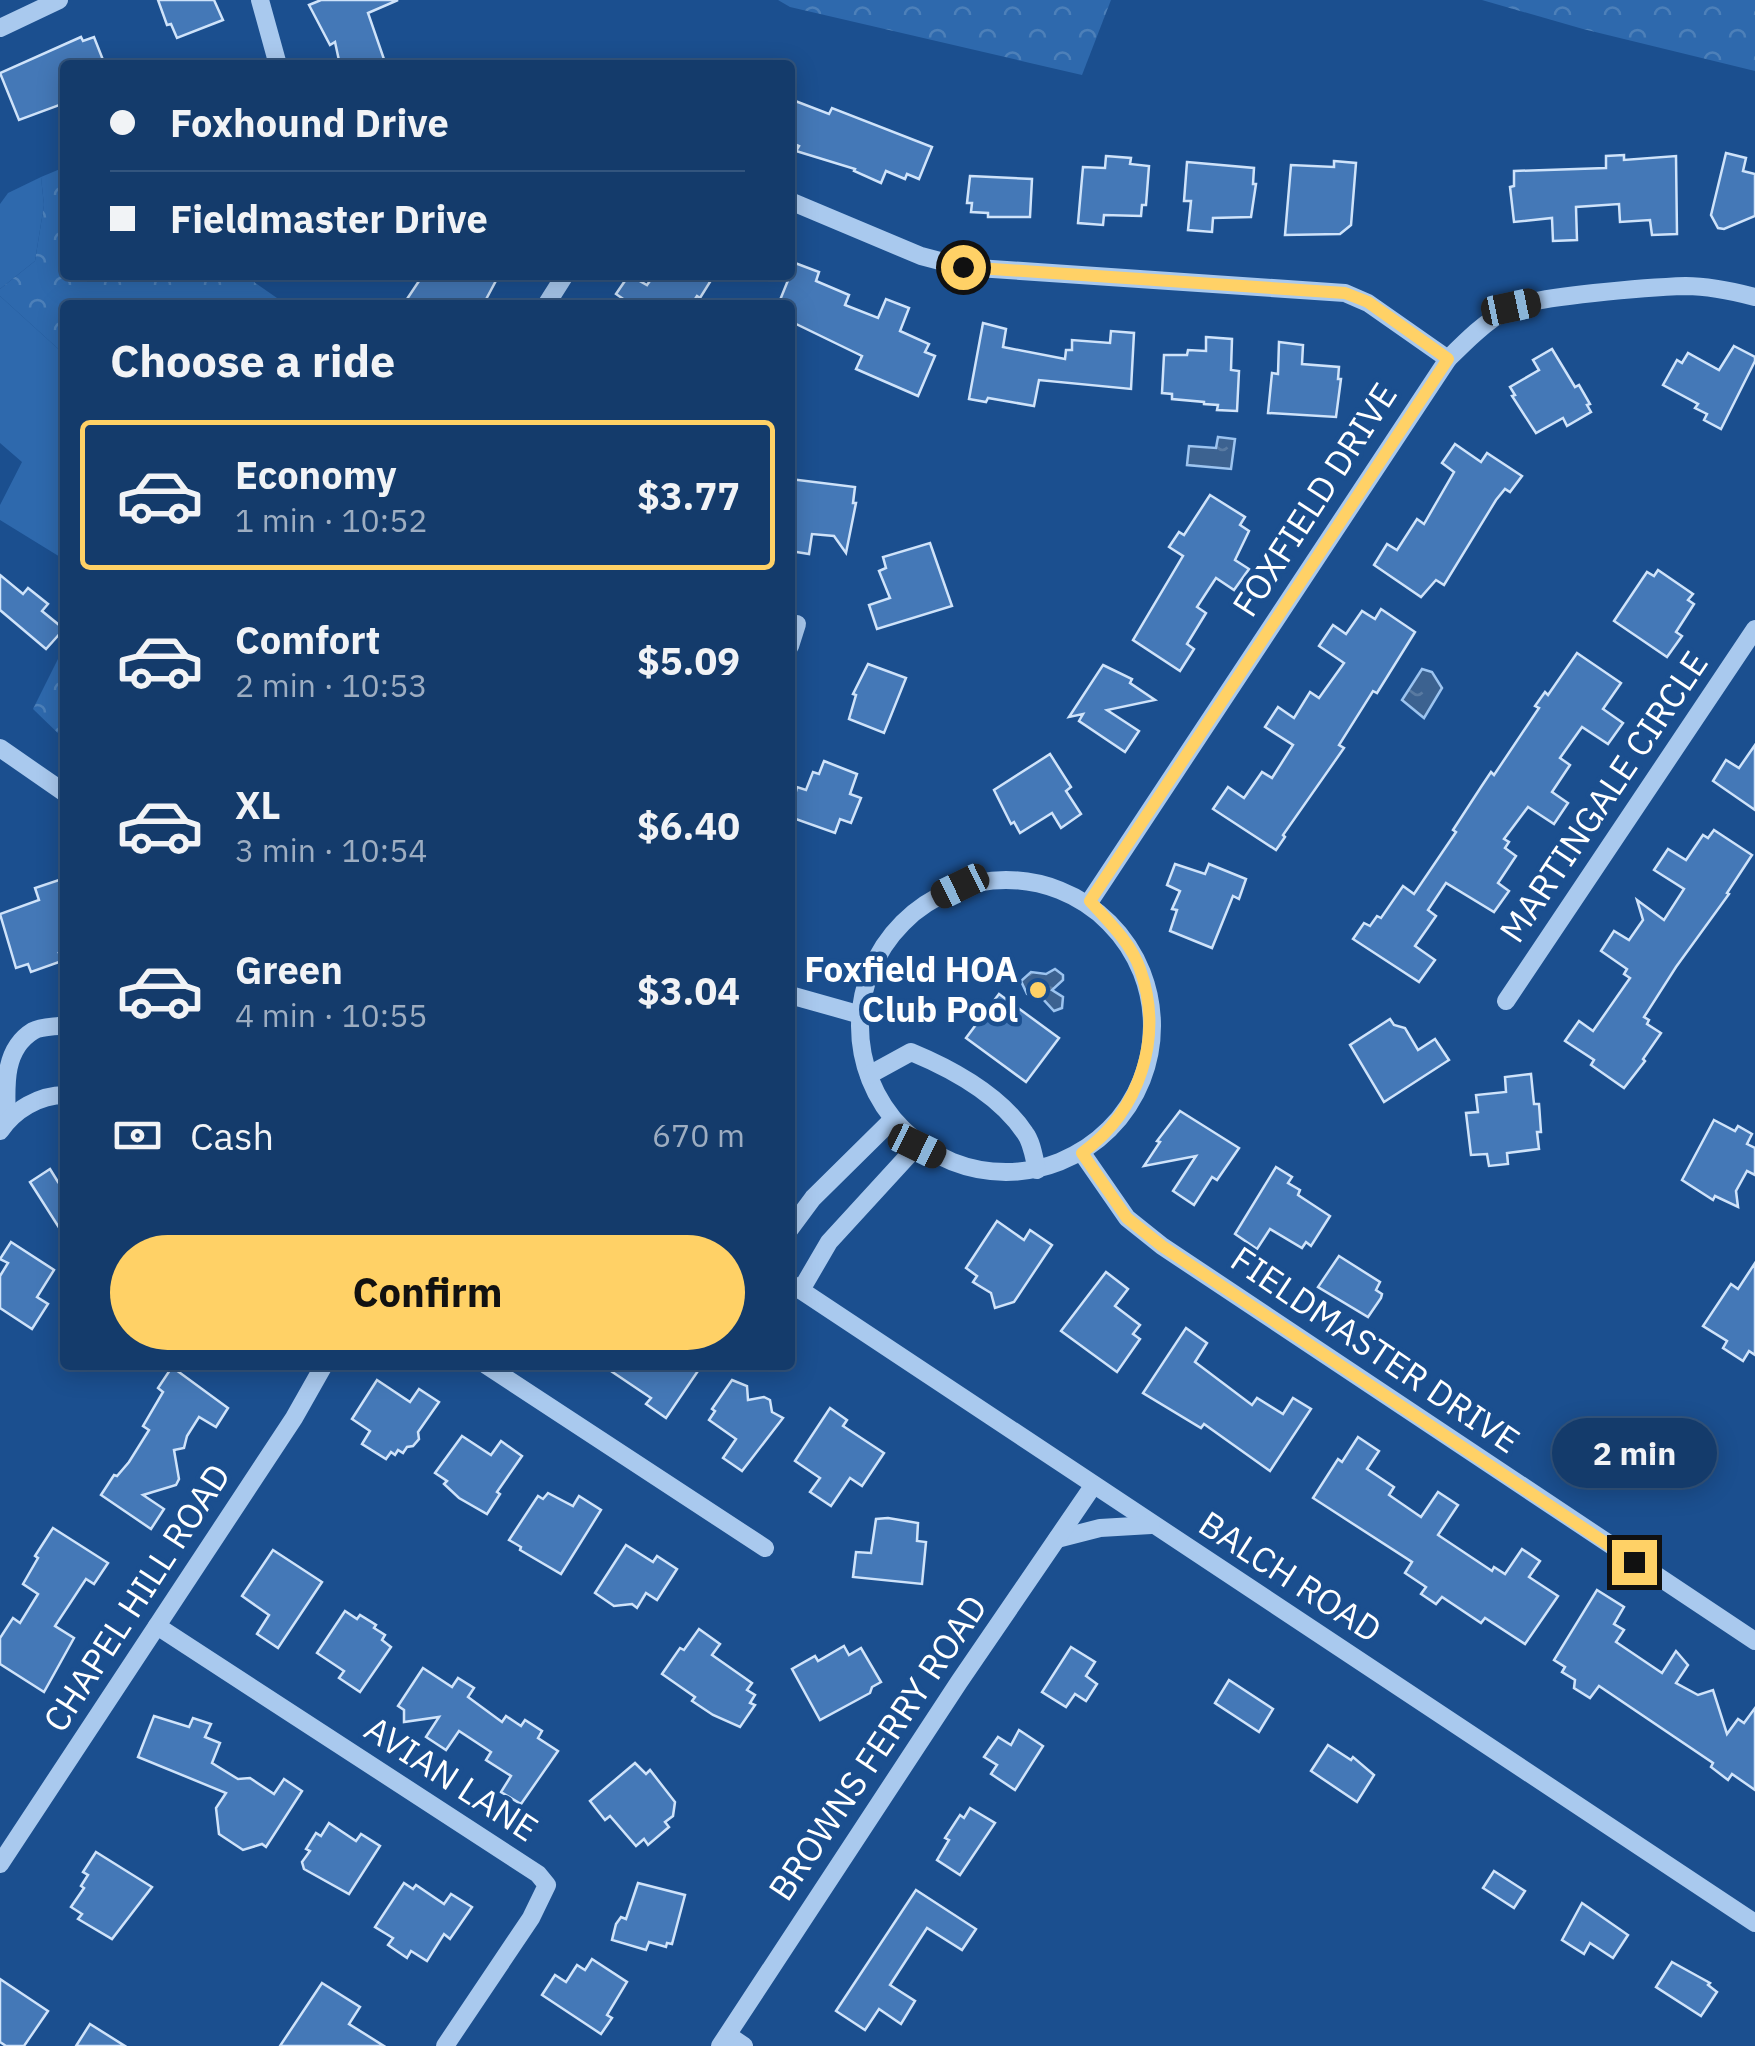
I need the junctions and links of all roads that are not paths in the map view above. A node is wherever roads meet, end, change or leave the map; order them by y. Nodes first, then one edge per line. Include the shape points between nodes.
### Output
1 (58, 0) edge
2 (260, 0) edge
3 (0, 28) edge
4 (277, 60) edge
5 (795, 203) edge
6 (1755, 297) edge
7 (1448, 359) junction
8 (797, 624) dead end
9 (1755, 629) edge
10 (795, 630) edge
11 (0, 748) edge
12 (60, 790) edge
13 (1090, 901) junction
14 (795, 996) edge
15 (1506, 1001) dead end
16 (861, 1015) junction
17 (60, 1026) edge
18 (869, 1075) junction
19 (60, 1096) edge
20 (891, 1122) junction
21 (4, 1126) edge
22 (917, 1146) junction
23 (1082, 1153) junction
24 (1037, 1170) junction
25 (795, 1222) edge
26 (795, 1287) edge
27 (321, 1370) edge
28 (494, 1370) edge
29 (1093, 1486) junction
30 (1151, 1524) junction
31 (1057, 1539) junction
32 (765, 1548) dead end
33 (157, 1626) junction
34 (1755, 1641) edge
35 (0, 1864) edge
36 (1755, 1923) edge
37 (724, 2040) edge
38 (444, 2046) edge
39 (744, 2046) edge

1 - 3 street
2 - 4 street
5 - 7 street via 963,267 1345,293
6 - 7 street, FOXFIELD DRIVE via 1686,286 1511,307
7 - 13 street, FOXFIELD DRIVE
8 - 10 street
9 - 15 street, MARTINGALE CIRCLE
11 - 12 street
13 - 16 street via 1047,882 1014,878 960,886 933,899 884,947
13 - 23 street via 1140,967 1150,1014 1142,1074 1126,1108
14 - 16 street
16 - 18 street
17 - 21 street via 35,1029 17,1046 5,1078
18 - 20 street
18 - 24 street via 911,1052 949,1067 1028,1135
19 - 21 street via 33,1102
20 - 22 street
20 - 25 street
22 - 24 street via 987,1173
22 - 26 street
23 - 24 street
23 - 34 street, FIELDMASTER DRIVE via 1127,1218 1162,1246
26 - 29 street, BALCH ROAD
27 - 33 street, CHAPEL HILL ROAD
28 - 32 street
29 - 30 street, BALCH ROAD
29 - 31 street, BROWNS FERRY ROAD
30 - 31 street
30 - 36 street, BALCH ROAD
31 - 37 street, BROWNS FERRY ROAD
33 - 35 street, CHAPEL HILL ROAD
33 - 38 street, AVIAN LANE via 547,1885
37 - 39 street

